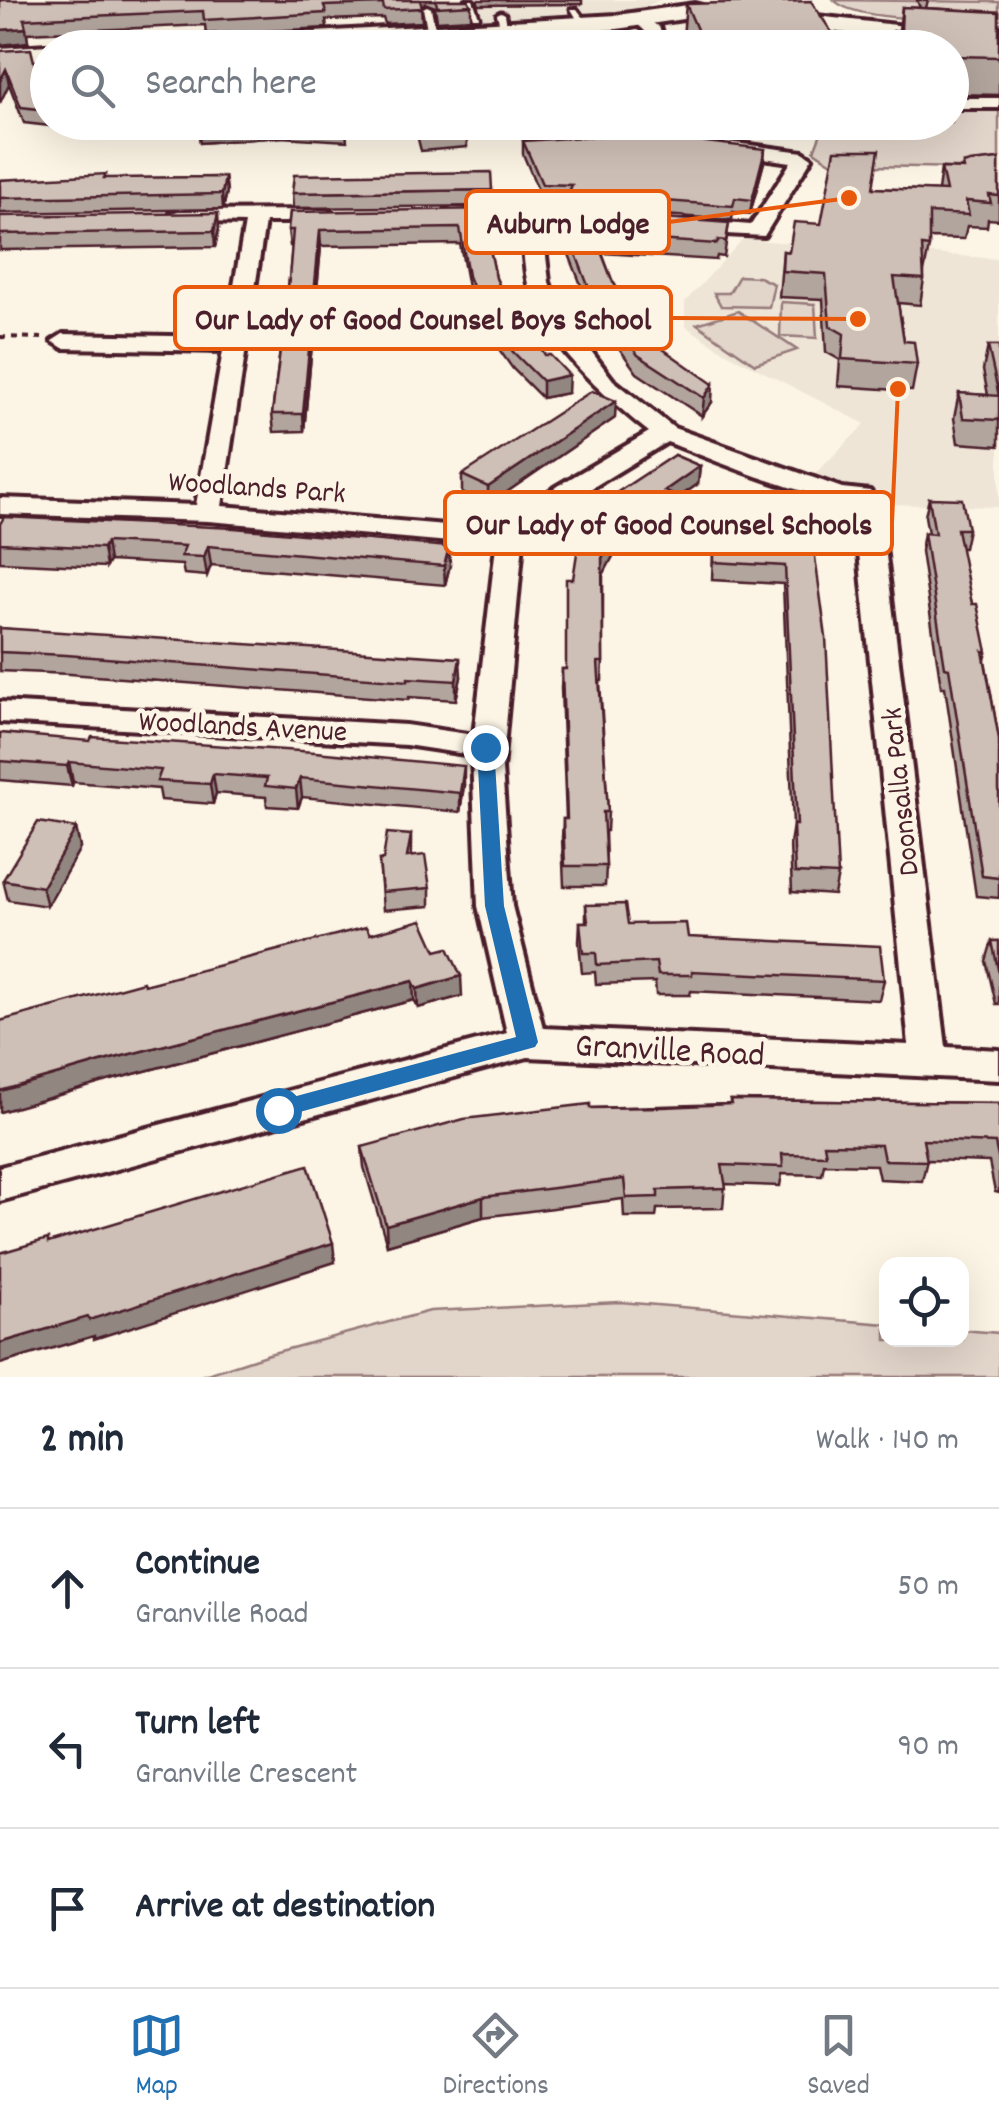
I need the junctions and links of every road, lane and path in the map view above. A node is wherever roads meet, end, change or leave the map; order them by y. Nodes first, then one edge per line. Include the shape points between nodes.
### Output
1 (470, 0) edge
2 (800, 2) edge
3 (688, 5) edge
4 (427, 8) dead end
5 (476, 15) dead end
6 (718, 17) edge
7 (641, 20) junction
8 (541, 27) junction
9 (431, 30) edge
10 (456, 30) edge
11 (545, 30) edge
12 (652, 30) edge
13 (879, 30) edge
14 (999, 30) edge
15 (969, 31) edge
16 (30, 53) edge
17 (0, 55) edge
18 (999, 103) edge
19 (969, 104) edge
20 (714, 147) edge
21 (440, 214) edge
22 (532, 214) junction
23 (348, 215) edge
24 (157, 217) edge
25 (256, 218) junction
26 (613, 218) edge
27 (667, 224) edge
28 (0, 337) edge
29 (63, 341) joint
30 (236, 344) junction
31 (665, 433) junction
32 (0, 506) edge
33 (208, 514) junction
34 (510, 540) junction
35 (0, 712) edge
36 (485, 747) junction
37 (528, 1042) junction
38 (929, 1060) junction
39 (999, 1065) edge
40 (0, 1184) edge

1 - 5 lane
2 - 13 main road via 786,14 764,18
2 - 14 main road via 878,22
3 - 6 main road
3 - 7 main road
4 - 9 lane
7 - 8 main road via 579,17
7 - 12 street
8 - 10 main road via 503,22
8 - 11 street
14 - 15 main road
16 - 17 main road
18 - 19 street
20 - 27 street via 803,158 756,232
21 - 22 street
22 - 26 street
22 - 31 street via 538,282 548,310 605,385
23 - 25 street
24 - 25 street
25 - 30 street
28 - 29 path
29 - 30 street
30 - 33 street
31 - 34 street via 563,494
31 - 38 street, Doonsalla Park via 866,505
32 - 33 street, Woodlands Park
33 - 34 street, Woodlands Park
34 - 36 street
35 - 36 street, Woodlands Avenue via 406,735
36 - 37 street via 495,906
37 - 38 street, Granville Road
37 - 40 street, Granville Road
38 - 39 street, Granville Road

